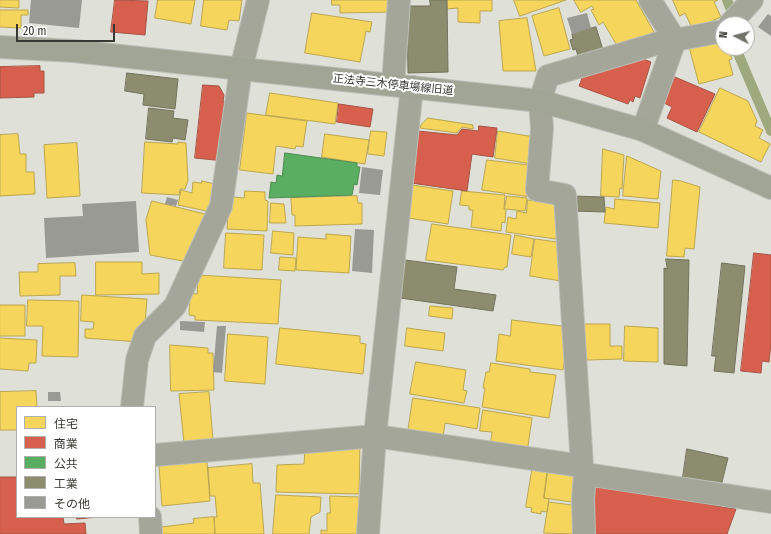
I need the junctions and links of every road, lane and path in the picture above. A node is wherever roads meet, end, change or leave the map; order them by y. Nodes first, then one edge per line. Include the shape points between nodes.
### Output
1 (258, 0) edge
2 (399, 0) edge
3 (650, 0) edge
4 (752, 0) edge
5 (737, 16) edge
6 (715, 32) edge
7 (674, 40) junction
8 (0, 47) edge
9 (241, 69) junction
10 (402, 86) junction
11 (540, 101) junction
12 (643, 130) junction
13 (771, 188) edge
14 (132, 406) edge
15 (375, 436) junction
16 (156, 455) edge
17 (583, 470) junction
18 (771, 502) edge
19 (150, 518) edge
20 (151, 534) edge
21 (368, 534) edge
22 (584, 534) edge

1 - 9 street
2 - 10 street
3 - 7 street
4 - 5 street
6 - 7 street
7 - 11 street via 548,76
7 - 12 street
8 - 9 street, 正法寺三木停車場線旧道 via 74,51
9 - 10 street, 正法寺三木停車場線旧道
9 - 14 street via 221,206 175,306 145,336 137,360
10 - 11 street, 正法寺三木停車場線旧道
10 - 15 street
11 - 12 street, 正法寺三木停車場線旧道
11 - 17 street via 542,128 536,190 565,195
12 - 13 street, 正法寺三木停車場線旧道
15 - 16 street
15 - 17 street
15 - 21 street
17 - 18 street
17 - 22 street
19 - 20 street

